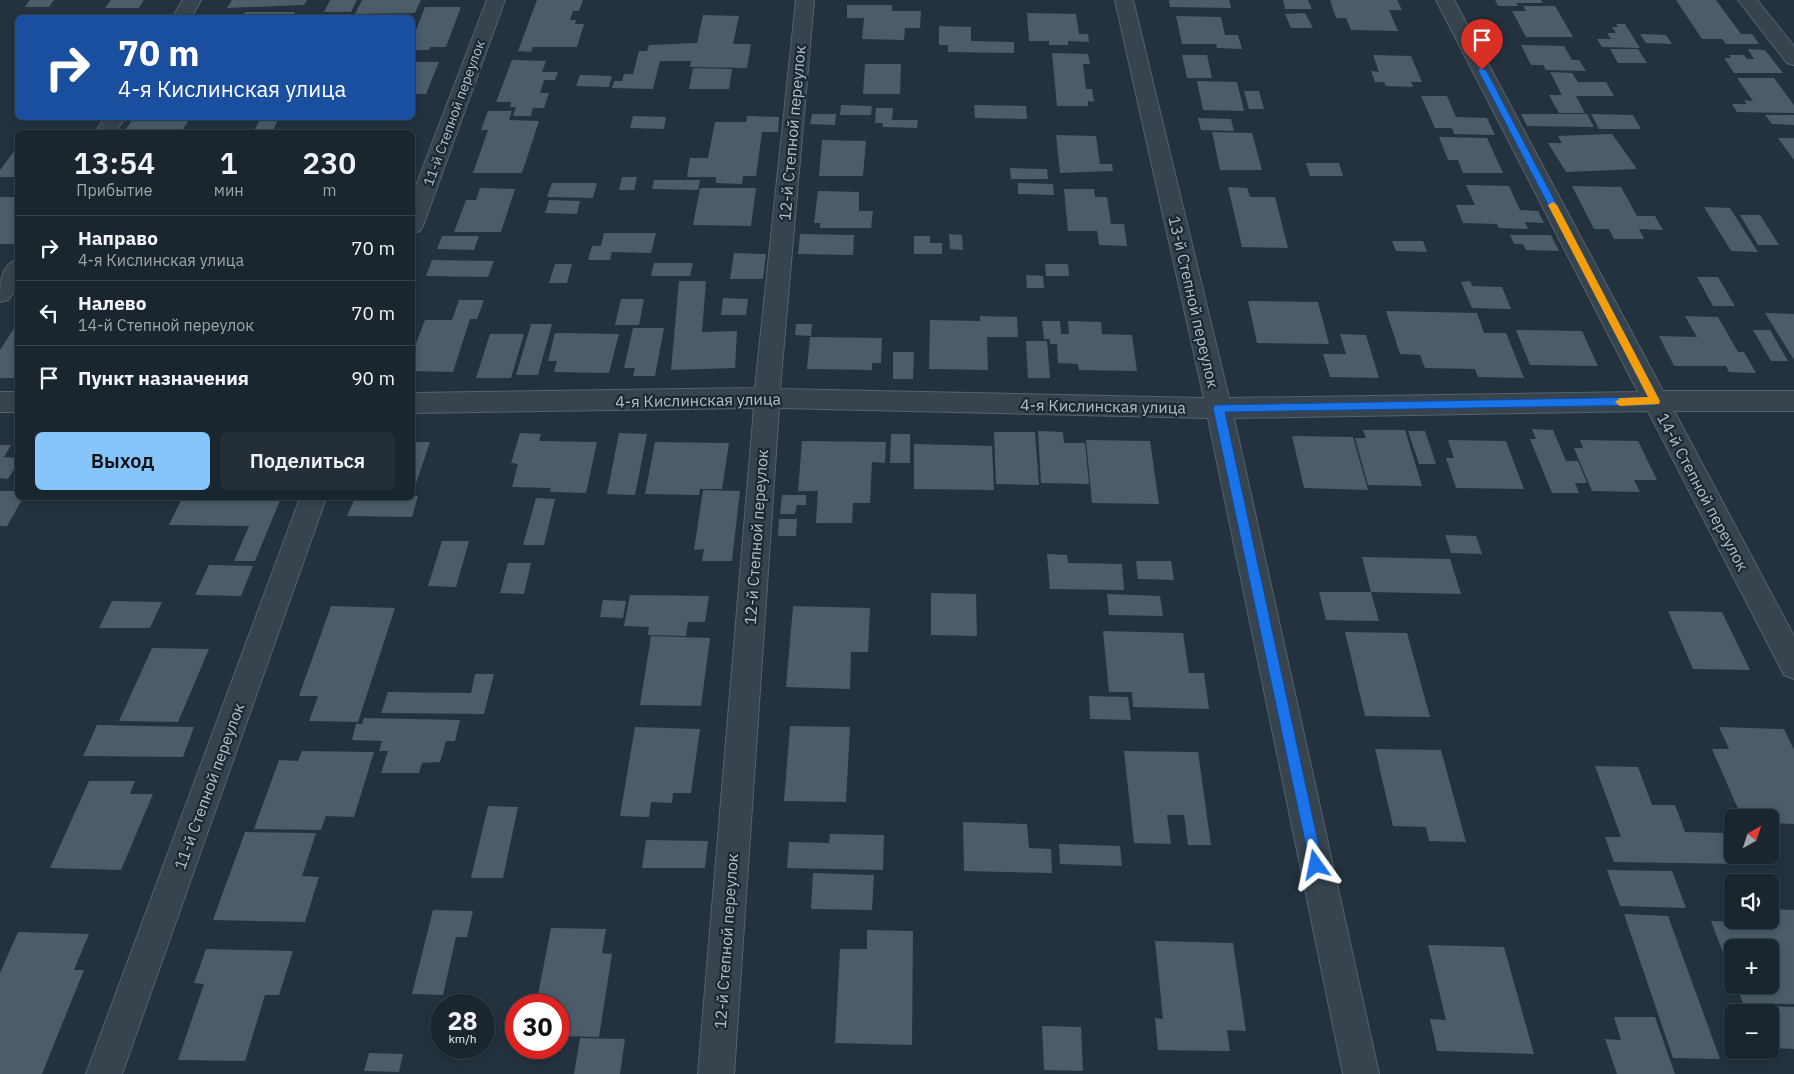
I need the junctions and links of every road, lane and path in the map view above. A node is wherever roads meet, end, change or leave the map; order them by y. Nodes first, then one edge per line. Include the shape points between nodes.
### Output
1 (192, 0) edge
2 (496, 0) edge
3 (805, 0) edge
4 (1124, 0) edge
5 (1445, 0) edge
6 (1747, 0) edge
7 (183, 15) edge
8 (1794, 59) edge
9 (415, 218) edge
10 (15, 272) edge
11 (0, 294) edge
12 (767, 398) junction
13 (1655, 401) junction
14 (1794, 401) edge
15 (0, 402) edge
16 (15, 402) edge
17 (415, 403) edge
18 (1219, 408) junction
19 (312, 500) edge
20 (1794, 665) edge
21 (104, 1074) edge
22 (716, 1074) edge
23 (1361, 1074) edge

1 - 7 street
2 - 9 street, 11-й Степной переулок
3 - 12 street, 12-й Степной переулок
4 - 18 street, 13-й Степной переулок
5 - 13 street, 14-й Степной переулок
6 - 8 street
10 - 11 street
12 - 17 street, 4-я Кислинская улица
12 - 18 street, 4-я Кислинская улица
12 - 22 street, 12-й Степной переулок
13 - 14 street, 4-я Кислинская улица
13 - 18 street, 4-я Кислинская улица
13 - 20 street, 14-й Степной переулок
15 - 16 street
18 - 23 street, 13-й Степной переулок
19 - 21 street, 11-й Степной переулок

